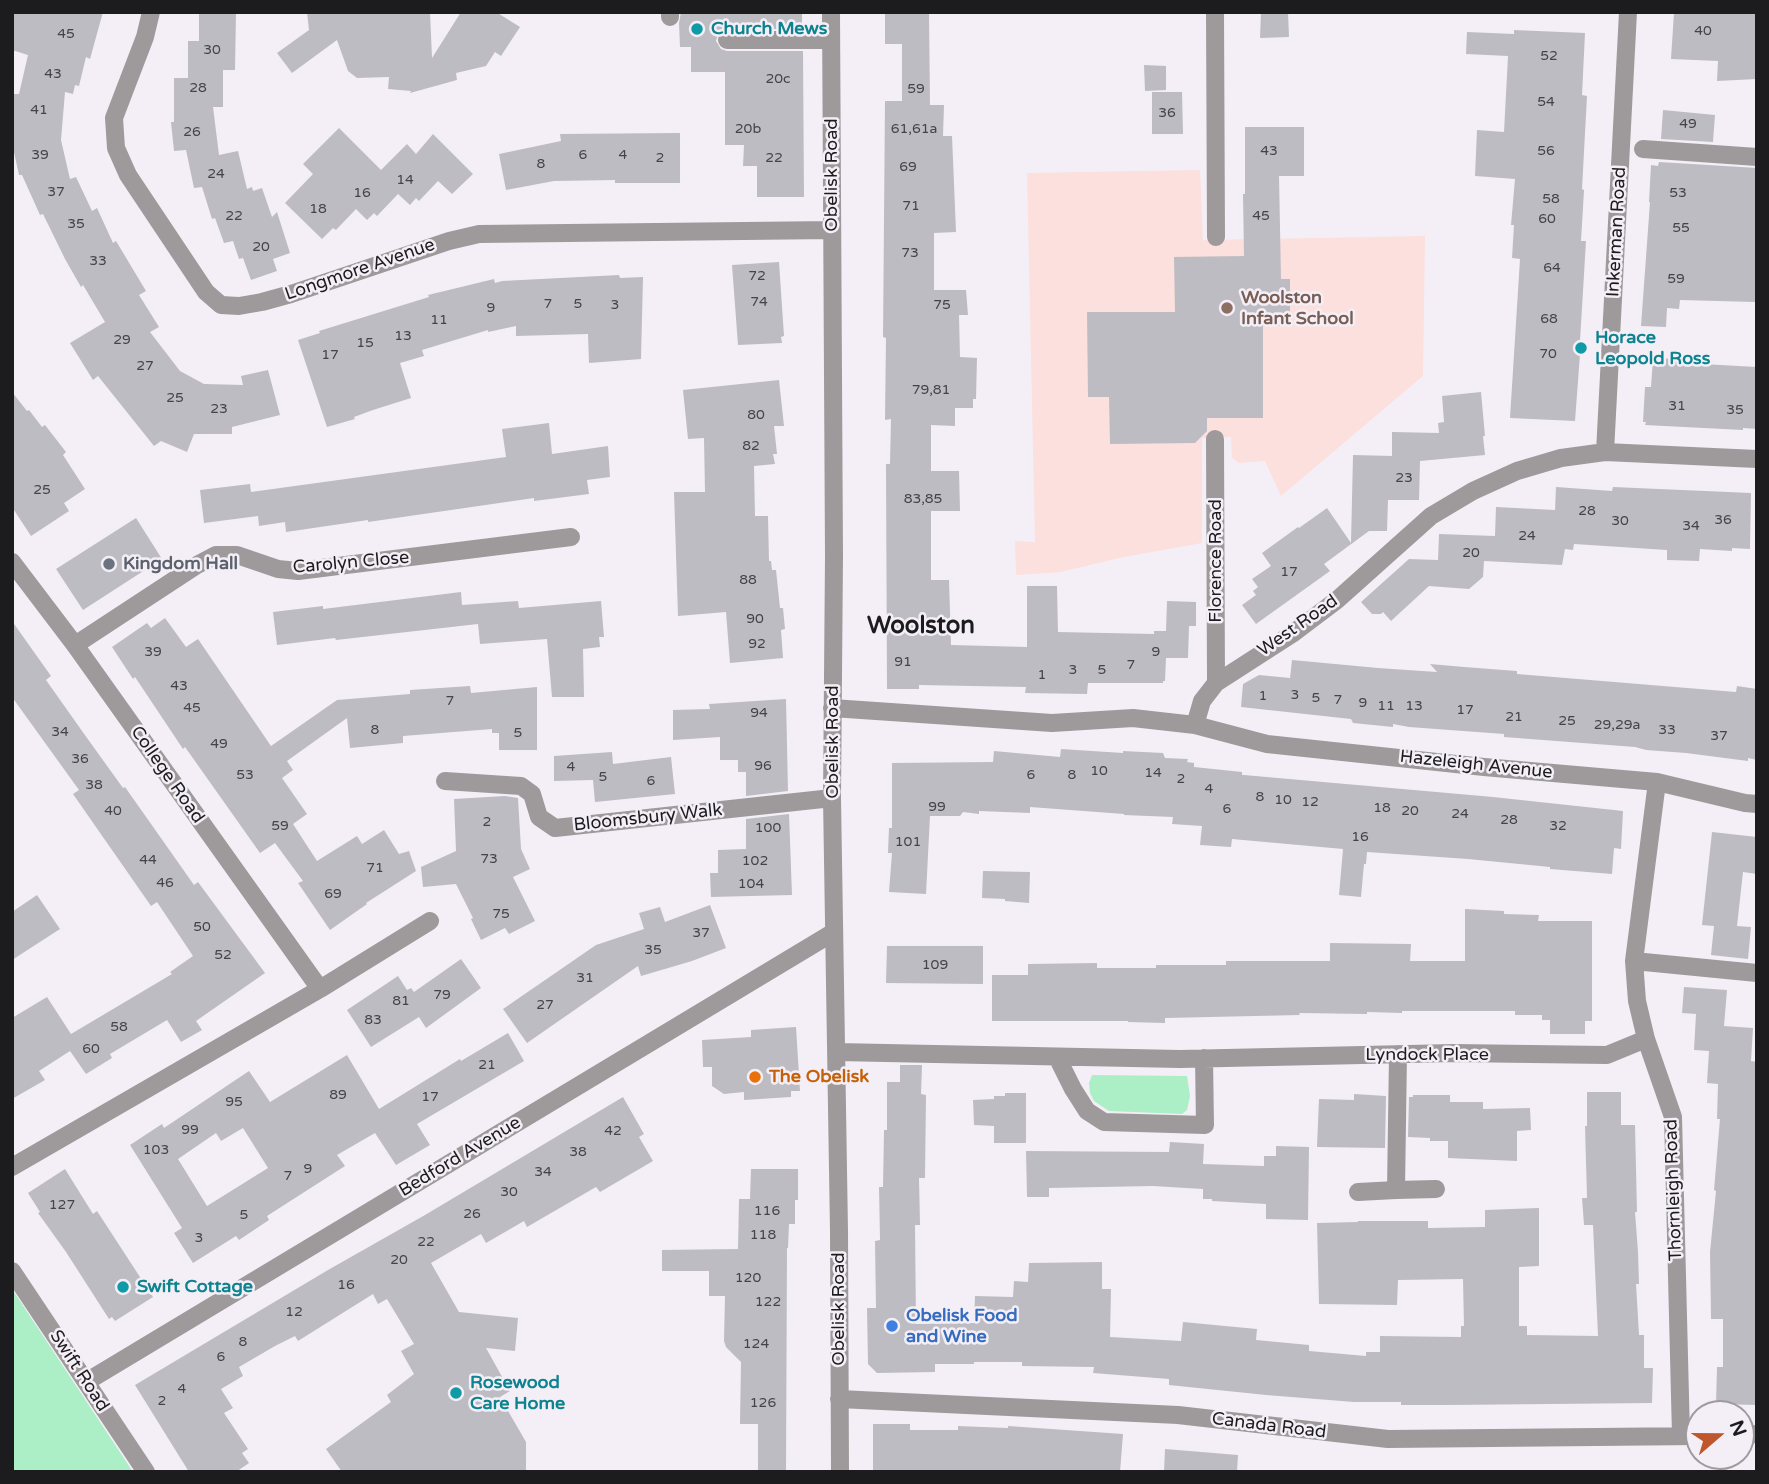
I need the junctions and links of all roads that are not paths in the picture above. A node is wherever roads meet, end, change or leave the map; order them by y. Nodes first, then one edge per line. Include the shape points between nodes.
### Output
1 (151, 12) edge
2 (831, 12) edge
3 (1215, 12) edge
4 (1628, 12) edge
5 (727, 40) dead end
6 (831, 40) junction
7 (1643, 149) dead end
8 (1757, 157) edge
9 (832, 230) junction
10 (1216, 237) dead end
11 (1215, 439) dead end
12 (1605, 453) junction
13 (1757, 459) edge
14 (571, 537) dead end
15 (12, 562) edge
16 (75, 645) junction
17 (1216, 683) junction
18 (832, 708) junction
19 (1195, 725) junction
20 (445, 781) dead end
21 (1657, 782) junction
22 (832, 798) junction
23 (1757, 804) edge
24 (430, 921) dead end
25 (834, 932) junction
26 (1634, 961) junction
27 (1757, 973) edge
28 (320, 989) junction
29 (1646, 1039) junction
30 (837, 1052) junction
31 (1398, 1054) junction
32 (1057, 1057) junction
33 (1204, 1058) junction
34 (12, 1167) edge
35 (1436, 1189) dead end
36 (1396, 1190) junction
37 (1358, 1192) dead end
38 (12, 1270) edge
39 (86, 1382) junction
40 (839, 1399) junction
41 (1688, 1400) edge
42 (1685, 1436) edge
43 (146, 1472) edge
44 (840, 1472) edge

1 - 9 street, Longmore Avenue via 114,118 116,148 128,175 206,292 221,305 262,302 479,234
2 - 6 street, Obelisk Road
3 - 10 street
4 - 12 street, Inkerman Road
5 - 6 street
6 - 9 street, Obelisk Road
7 - 8 street
9 - 18 street, Obelisk Road
11 - 17 street, Florence Road
12 - 13 street, West Road
12 - 17 street, West Road via 1561,458 1517,471 1431,516 1337,600
14 - 16 street, Carolyn Close via 298,571 237,555 216,555
15 - 16 street, College Road
16 - 28 street, College Road
17 - 19 street, West Road via 1202,701
18 - 19 street via 1052,723 1133,718
18 - 22 street, Obelisk Road
19 - 21 street, Hazeleigh Avenue via 1267,744
20 - 22 street, Bloomsbury Walk via 521,786 532,794 539,817 555,828
21 - 23 street, Hazeleigh Avenue
21 - 26 street, Thornleigh Road
22 - 25 street, Obelisk Road
24 - 28 street
25 - 30 street, Obelisk Road
25 - 39 street, Bedford Avenue
26 - 27 street
26 - 29 street, Thornleigh Road
28 - 34 street
29 - 31 street, Lyndock Place via 1607,1055
29 - 41 street, Thornleigh Road via 1673,1117
30 - 32 street, Lyndock Place
30 - 40 street, Obelisk Road
31 - 33 street, Lyndock Place
31 - 36 street
32 - 33 street, Lyndock Place
32 - 33 street via 1087,1111 1104,1122 1205,1125
35 - 36 street
36 - 37 street
38 - 39 street, Swift Road
39 - 43 street, Swift Road
40 - 42 street, Canada Road via 1178,1415 1388,1440
40 - 44 street, Obelisk Road

